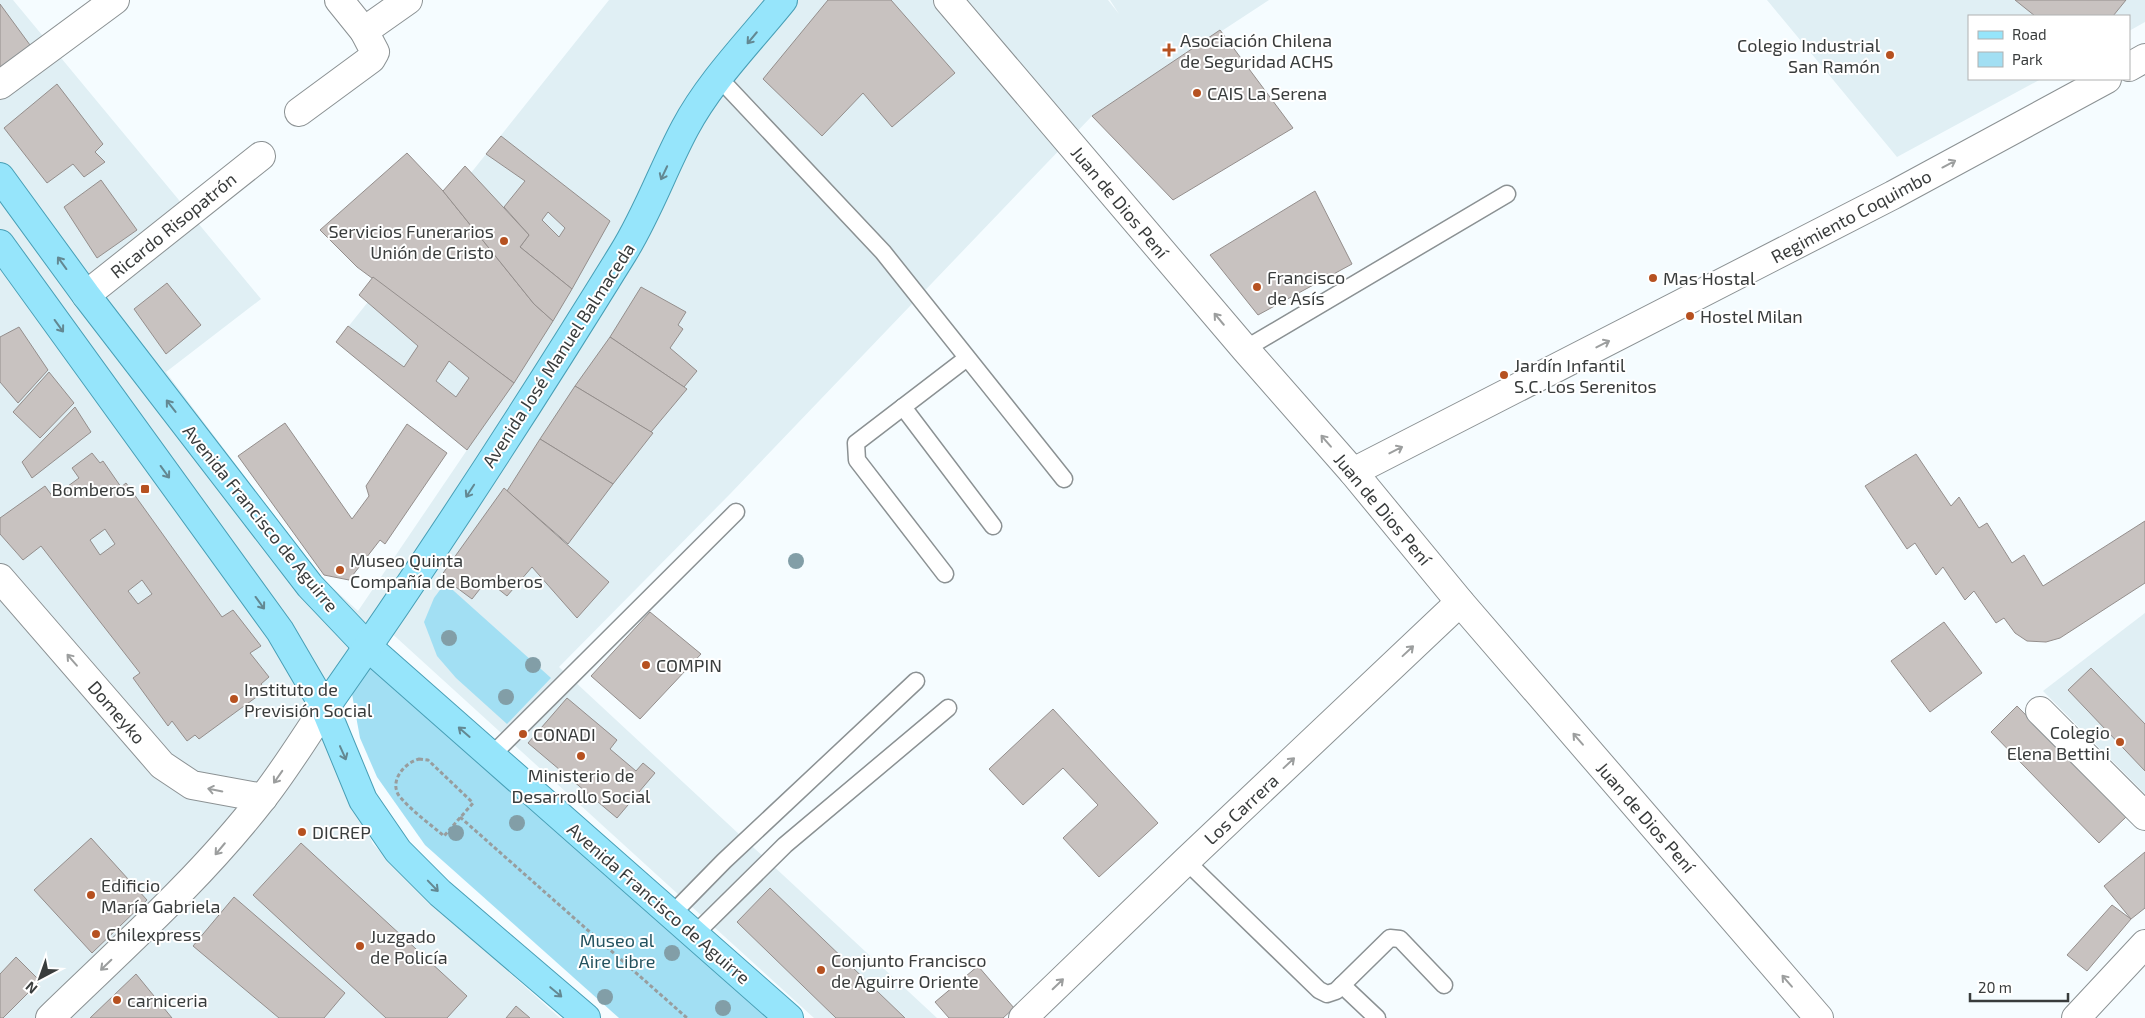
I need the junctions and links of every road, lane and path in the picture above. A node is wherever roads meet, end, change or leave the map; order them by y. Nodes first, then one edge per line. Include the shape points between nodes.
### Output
1 (115, 0) edge
2 (339, 0) edge
3 (408, 0) edge
4 (784, 0) edge
5 (948, 0) edge
6 (364, 31) junction
7 (2145, 58) edge
8 (2130, 66) edge
9 (719, 78) junction
10 (2105, 80) edge
11 (0, 85) edge
12 (299, 112) dead end
13 (261, 156) dead end
14 (0, 177) edge
15 (1507, 194) dead end
16 (0, 244) edge
17 (86, 295) junction
18 (1245, 349) junction
19 (967, 358) junction
20 (903, 406) junction
21 (1353, 472) junction
22 (1064, 479) dead end
23 (736, 512) dead end
24 (993, 526) dead end
25 (945, 574) dead end
26 (0, 578) edge
27 (1460, 602) junction
28 (368, 647) junction
29 (916, 681) dead end
30 (325, 708) junction
31 (948, 708) dead end
32 (2040, 711) dead end
33 (491, 756) junction
34 (262, 798) junction
35 (2145, 816) edge
36 (460, 817) junction
37 (1186, 860) junction
38 (672, 914) junction
39 (694, 934) junction
40 (2145, 944) edge
41 (1342, 985) junction
42 (1444, 985) dead end
43 (50, 1018) edge
44 (586, 1018) edge
45 (687, 1018) edge
46 (789, 1018) edge
47 (1023, 1018) edge
48 (1377, 1018) edge
49 (1819, 1018) edge
50 (2076, 1018) edge

1 - 11 street
2 - 6 street
3 - 6 street
4 -> 9 main road, Avenida José Manuel Balmaceda
18 -> 5 street, Juan de Dios Pení
6 - 12 street via 374,47 372,59
7 - 8 street
9 - 19 lane via 883,252
9 -> 28 main road, Avenida José Manuel Balmaceda via 686,126 637,231
21 -> 10 street, Regimiento Coquimbo via 1893,195
13 - 17 street, Ricardo Risopatrón
17 -> 14 main road, Avenida Francisco de Aguirre
15 - 18 lane
16 -> 30 main road via 280,631
28 -> 17 main road, Avenida Francisco de Aguirre via 310,586
21 -> 18 street, Juan de Dios Pení
19 - 20 lane
19 - 22 lane
20 - 24 lane
20 - 25 lane via 856,443 855,452 857,460
21 - 27 street, Juan de Dios Pení
23 - 33 lane
34 -> 26 street, Domeyko via 192,785 162,764
37 -> 27 street, Los Carrera
49 -> 27 street, Juan de Dios Pení
28 - 30 main road, Avenida José Manuel Balmaceda
33 -> 28 main road, Avenida Francisco de Aguirre
29 - 38 lane
30 -> 34 street
30 -> 44 main road via 364,800 398,851 440,893
31 - 39 lane via 785,846
32 - 35 street
33 - 38 main road, Avenida Francisco de Aguirre
34 -> 43 street via 183,890
36 - 36 path via 444,836 399,796 400,771 411,761 428,760 473,803
36 - 45 path
37 - 41 lane via 1319,990 1326,994
47 -> 37 street, Los Carrera
38 - 39 main road, Avenida Francisco de Aguirre
39 - 46 main road, Avenida Francisco de Aguirre
40 - 50 street
41 - 42 lane via 1394,937 1400,939
41 - 48 lane

